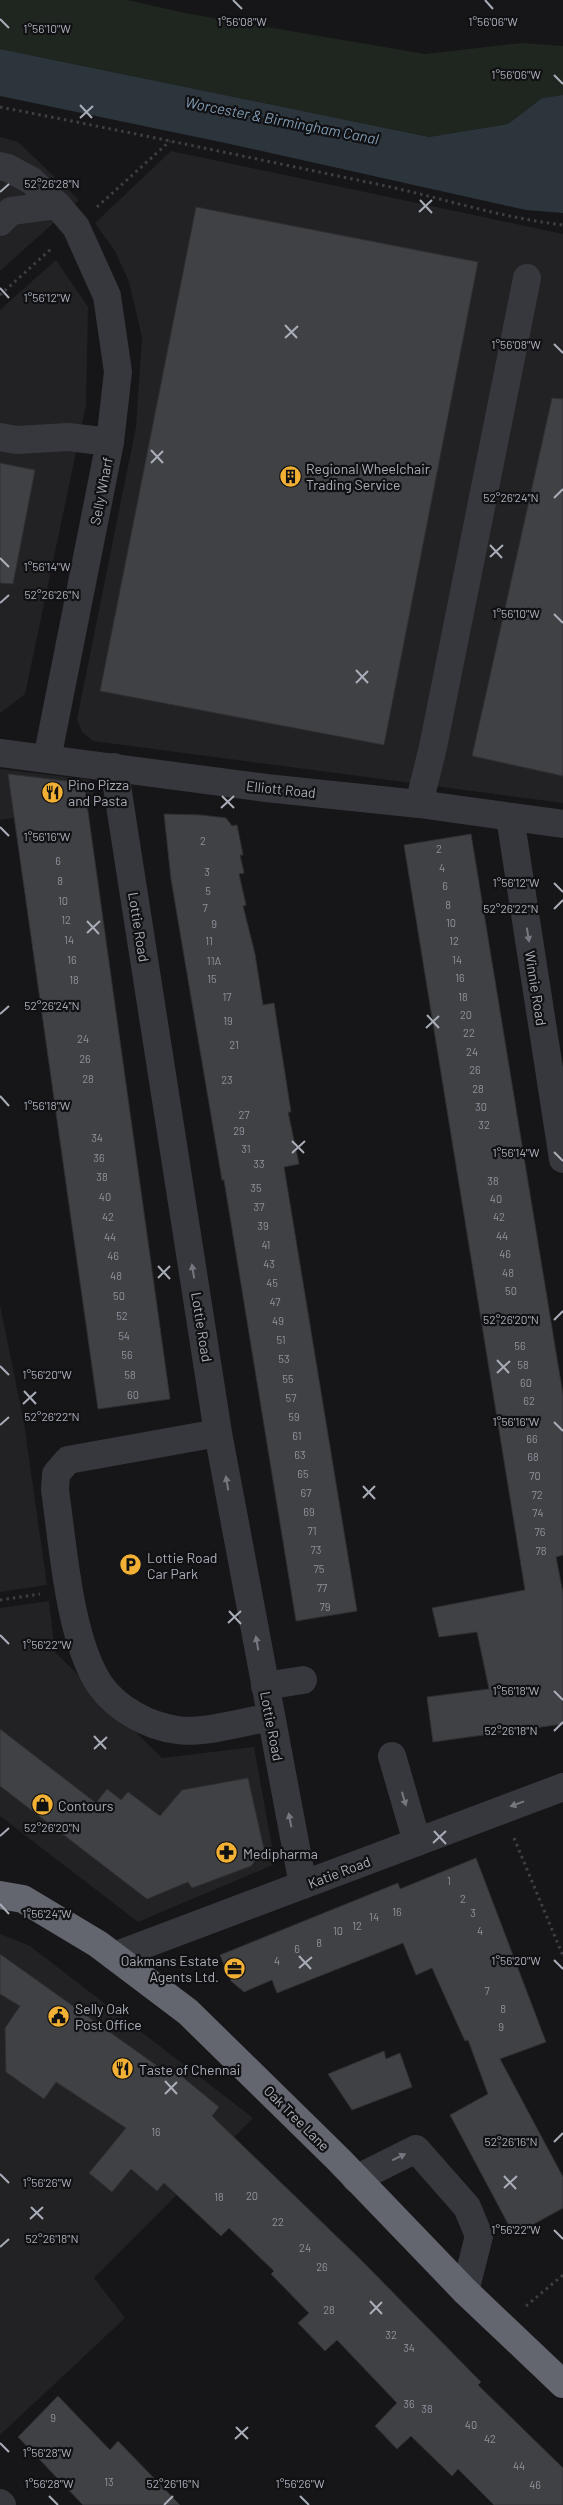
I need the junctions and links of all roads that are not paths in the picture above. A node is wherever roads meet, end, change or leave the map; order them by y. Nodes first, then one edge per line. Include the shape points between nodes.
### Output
1 (0, 166) edge
2 (57, 205) junction
3 (0, 222) edge
4 (527, 278) dead end
5 (0, 437) edge
6 (110, 442) junction
7 (0, 753) edge
8 (47, 759) junction
9 (114, 767) junction
10 (419, 804) junction
11 (510, 817) junction
12 (563, 824) edge
13 (563, 1159) edge
14 (218, 1433) junction
15 (303, 1680) dead end
16 (265, 1686) junction
17 (270, 1717) junction
18 (392, 1756) dead end
19 (563, 1787) edge
20 (417, 1842) junction
21 (0, 1882) edge
22 (303, 1885) junction
23 (11, 1897) edge
24 (114, 1956) junction
25 (356, 2179) junction
26 (465, 2291) junction
27 (563, 2384) edge

1 - 2 street, Selly Wharf via 32,181
2 - 3 street via 11,212
2 - 6 street, Selly Wharf via 76,227 107,296 118,372
4 - 10 street
5 - 6 street via 17,440 68,437
6 - 8 street, Selly Wharf
7 - 8 street, Elliott Road
8 - 9 street, Elliott Road
9 - 10 street, Elliott Road via 266,788
14 -> 9 street, Lottie Road
10 - 11 street, Elliott Road
11 - 12 street, Elliott Road
11 -> 13 street, Winnie Road
16 -> 14 street, Lottie Road
14 - 17 street via 68,1460 56,1474 54,1490 75,1620 88,1662 101,1686 137,1717 157,1726 182,1730
15 - 16 street
16 - 17 street, Lottie Road
22 -> 17 street, Lottie Road
18 -> 20 street
19 -> 20 street, Katie Road
20 - 22 street, Katie Road
21 - 23 highway, Oak Tree Lane
22 - 24 street, Katie Road
23 - 24 highway, Oak Tree Lane
24 - 25 highway, Oak Tree Lane via 212,2033
25 - 26 highway, Oak Tree Lane
25 -> 26 street via 416,2149 467,2207 478,2236
26 - 27 highway, Oak Tree Lane

